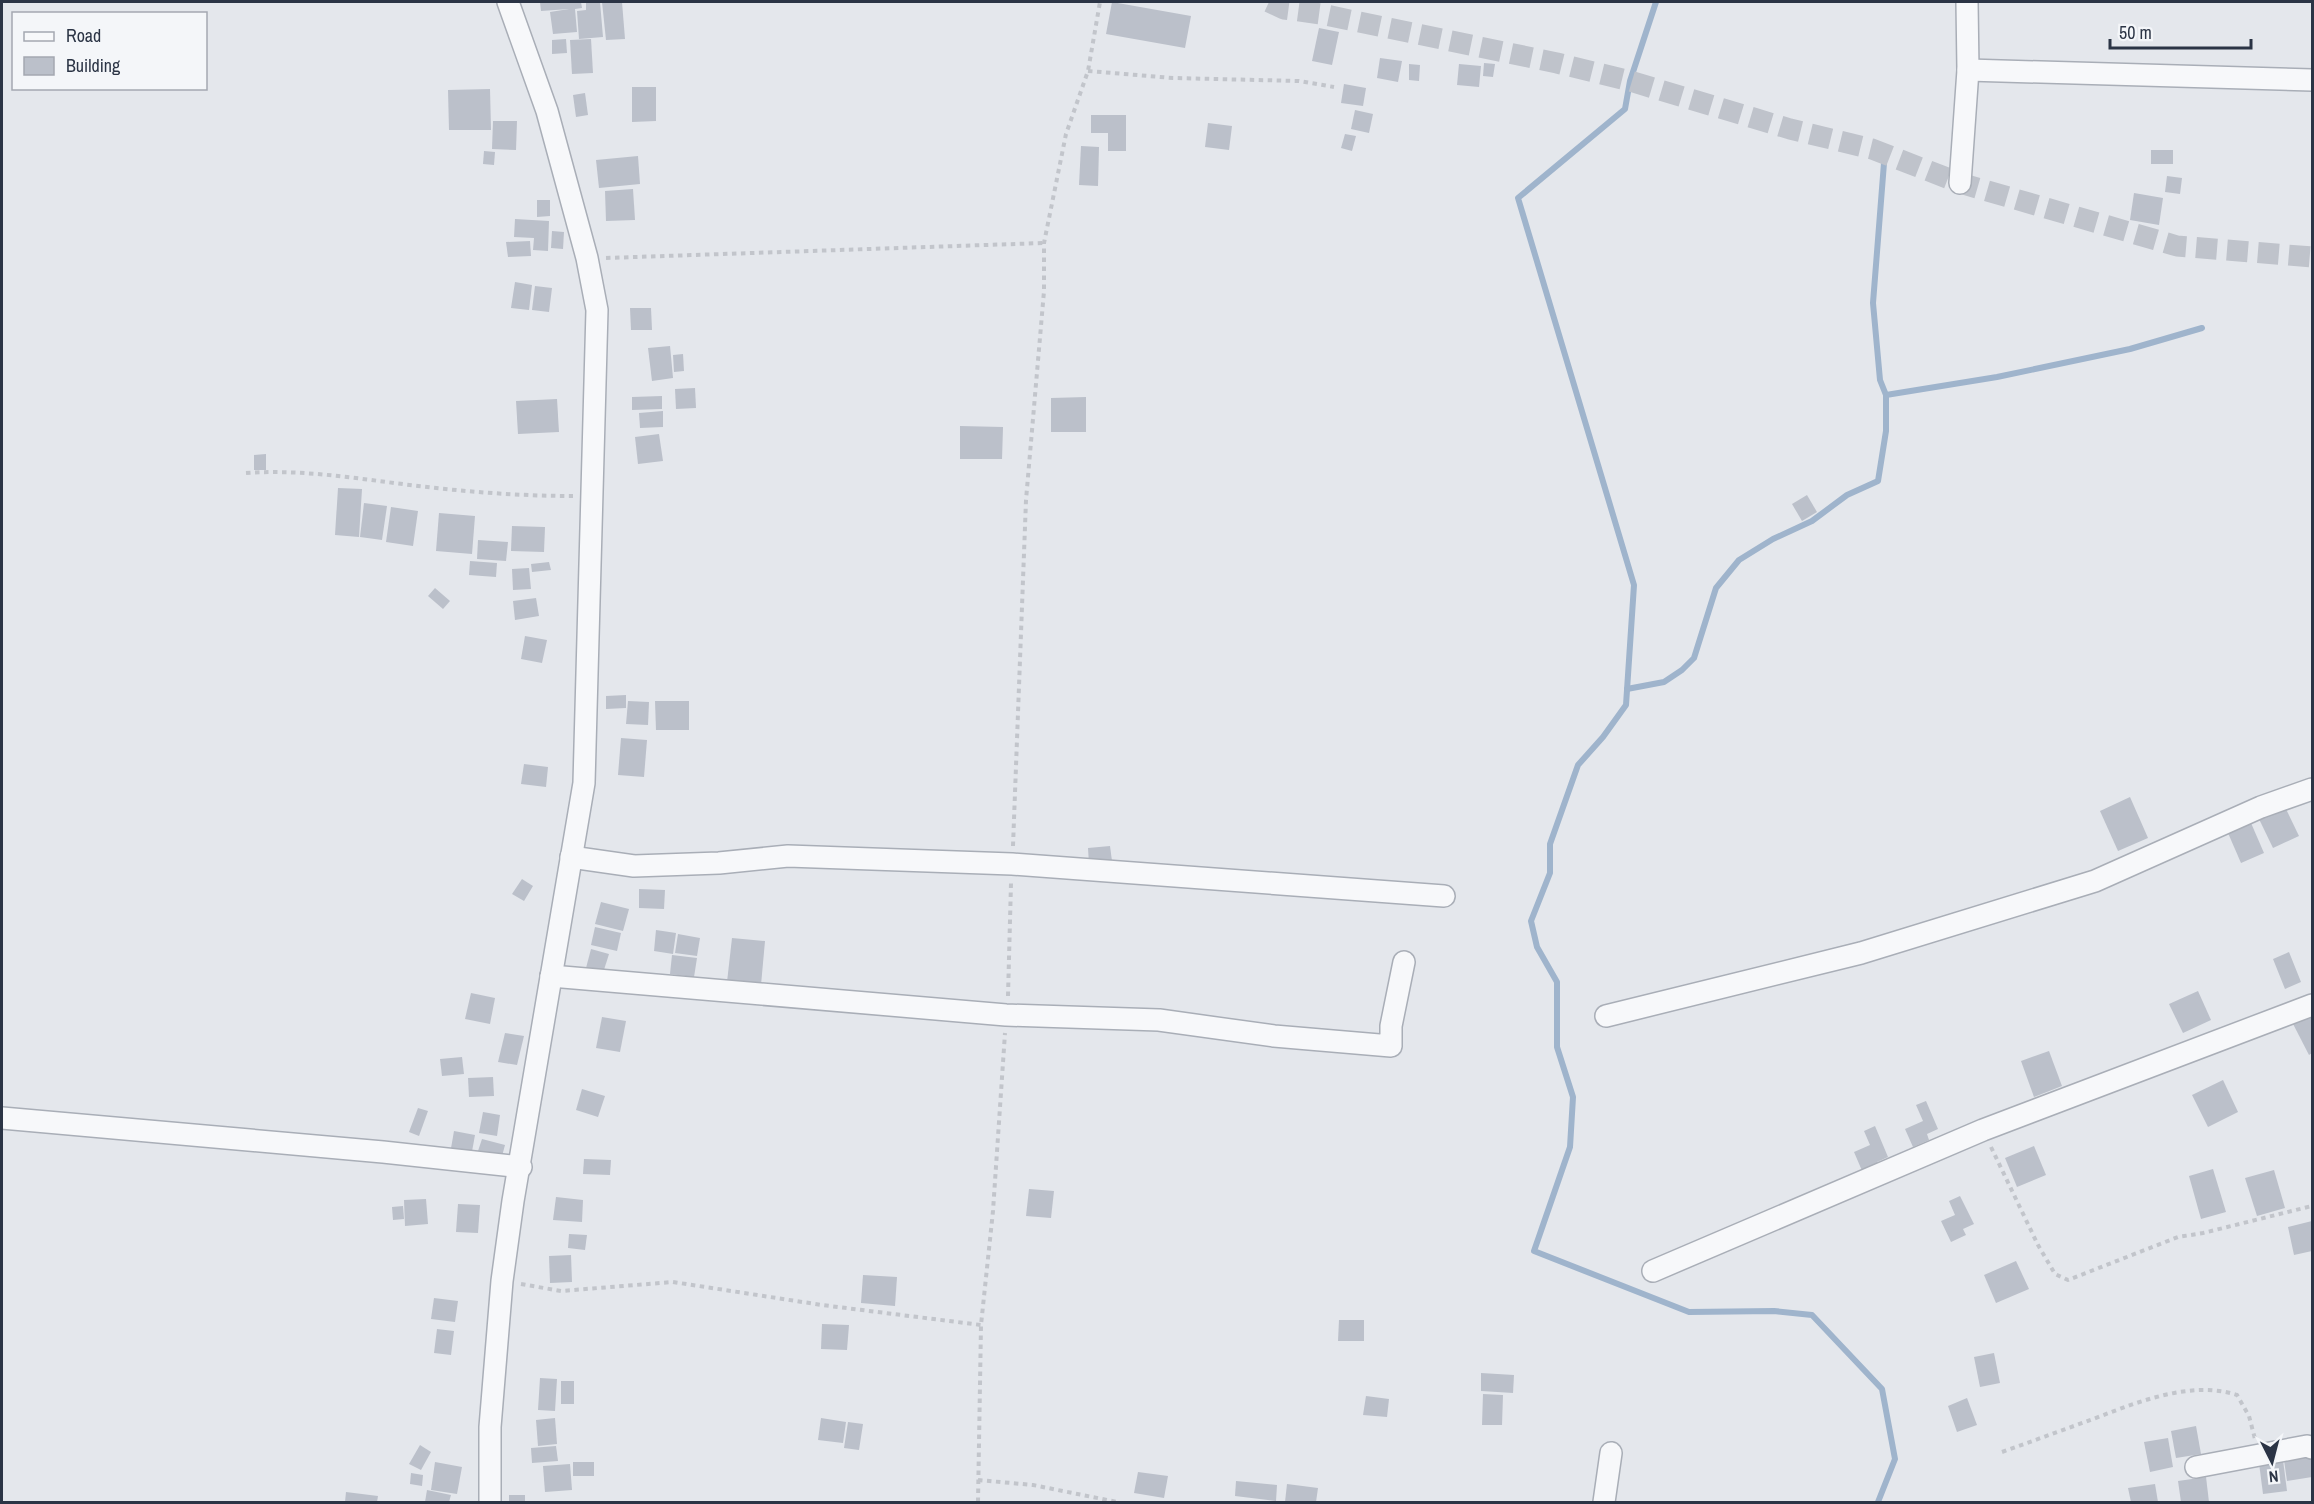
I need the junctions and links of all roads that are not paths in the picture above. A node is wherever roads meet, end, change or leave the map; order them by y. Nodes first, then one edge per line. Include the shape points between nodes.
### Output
1 (508, 2) edge
2 (1967, 2) edge
3 (1968, 70) junction
4 (2313, 80) edge
5 (1960, 183) dead end
6 (2313, 789) edge
7 (571, 857) junction
8 (1444, 896) dead end
9 (1404, 962) dead end
10 (552, 976) junction
11 (2313, 1005) edge
12 (1606, 1016) dead end
13 (2, 1118) edge
14 (521, 1167) junction
15 (1653, 1271) dead end
16 (2313, 1448) edge
17 (1611, 1454) dead end
18 (2196, 1467) dead end
19 (490, 1503) edge
20 (1604, 1503) edge

1 - 7 street via 547,111 597,310 584,783
2 - 3 street
3 - 4 street
3 - 5 street
6 - 12 street via 2261,807 2094,881 1861,953
7 - 8 street via 634,866 788,856 1012,864
7 - 10 street
9 - 10 street via 1391,1026 1391,1046 1274,1036 1159,1020 1006,1015
10 - 14 street
11 - 15 street via 1983,1130
13 - 14 street
14 - 19 street via 502,1281 490,1427
16 - 18 street
17 - 20 street

